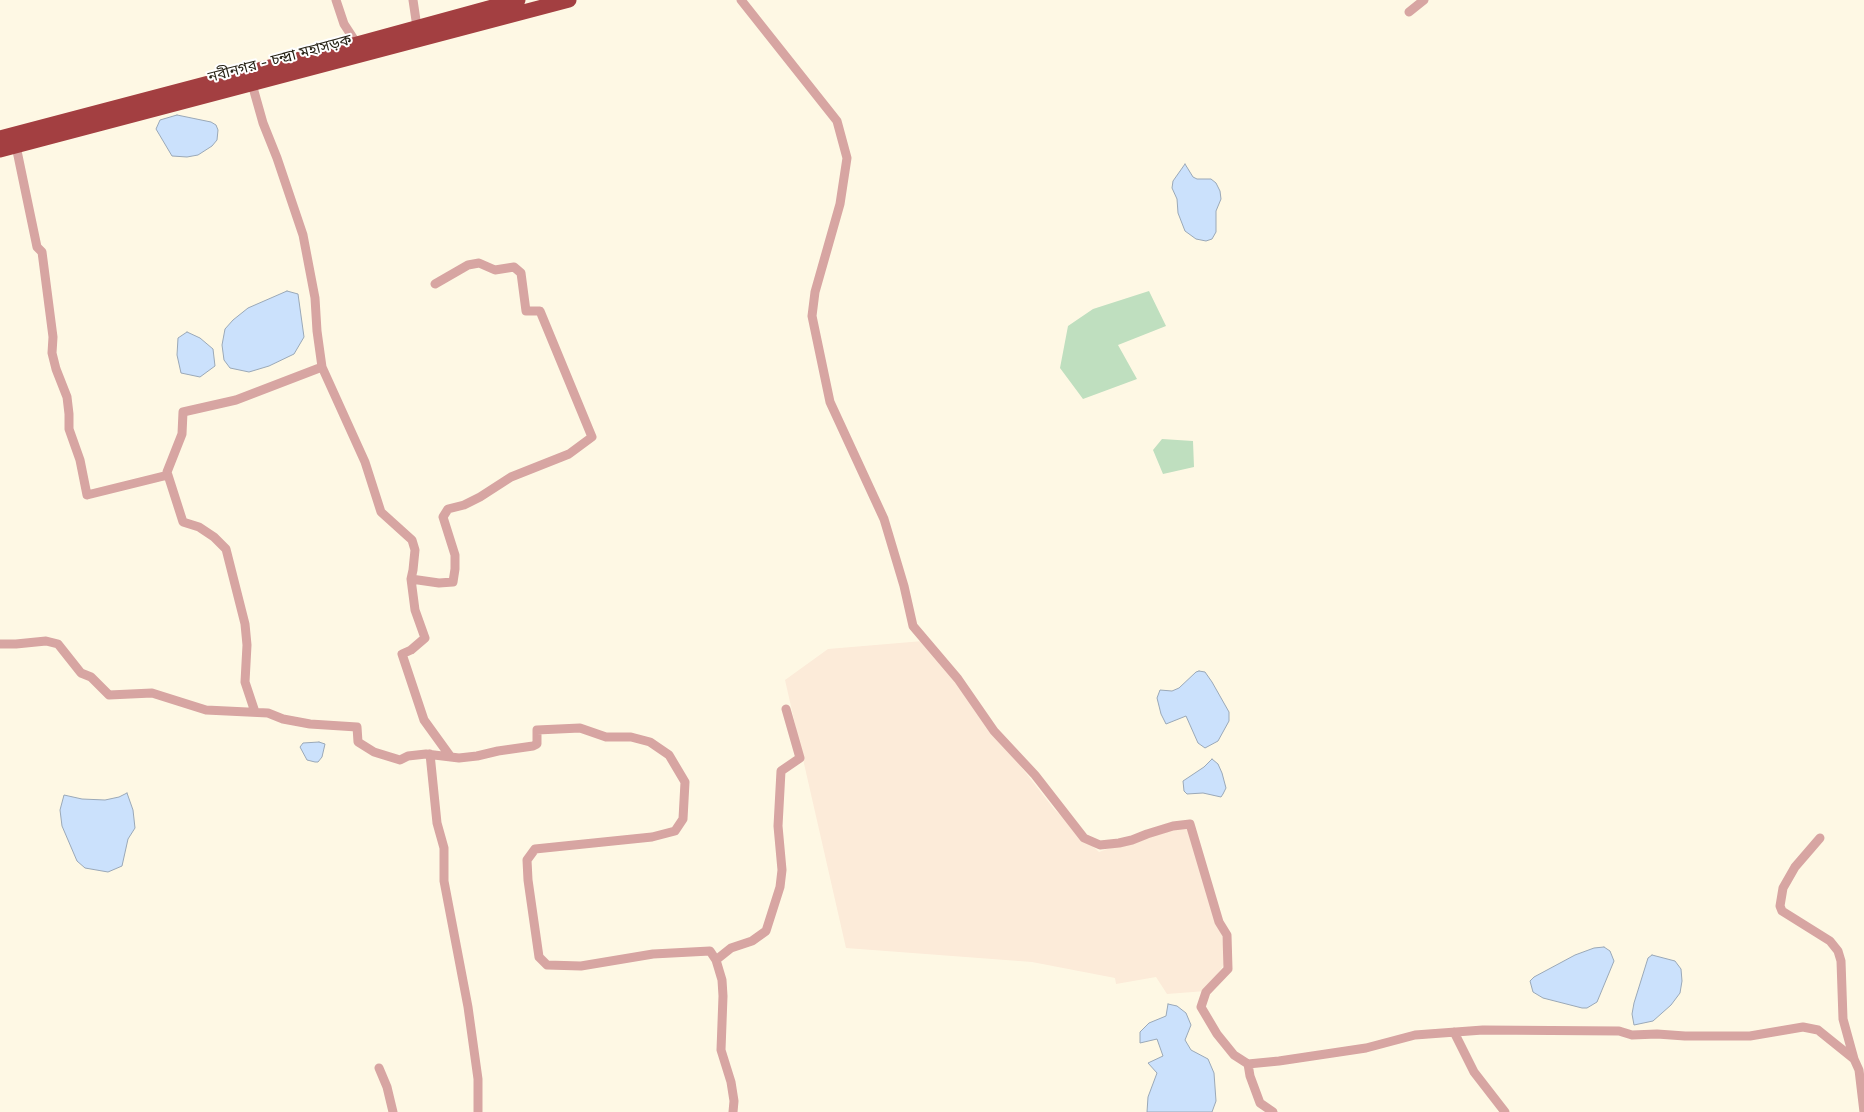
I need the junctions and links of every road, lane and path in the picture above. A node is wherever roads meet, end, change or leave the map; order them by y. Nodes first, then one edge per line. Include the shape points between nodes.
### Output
1 (336, 0) edge
2 (413, 0) edge
3 (518, 0) edge
4 (569, 0) edge
5 (741, 0) edge
6 (1424, 0) edge
7 (1409, 12) dead end
8 (417, 27) junction
9 (357, 44) junction
10 (252, 84) junction
11 (0, 138) edge
12 (16, 146) junction
13 (0, 150) edge
14 (435, 284) dead end
15 (322, 367) junction
16 (168, 475) junction
17 (411, 579) junction
18 (0, 644) edge
19 (786, 708) dead end
20 (255, 712) junction
21 (430, 754) junction
22 (450, 756) junction
23 (1820, 838) dead end
24 (716, 960) junction
25 (1454, 1032) junction
26 (1854, 1059) junction
27 (1248, 1064) junction
28 (379, 1068) dead end
29 (393, 1112) edge
30 (478, 1112) edge
31 (733, 1112) edge
32 (1273, 1112) edge
33 (1505, 1112) edge
34 (1864, 1112) edge

1 - 9 street via 344,24
2 - 8 street
3 - 8 highway, নবীনগর - চন্দ্রা মহাসড়ক
4 - 10 highway, নবীনগর - চন্দ্রা মহাসড়ক
5 - 27 street via 837,121 847,158 840,204 815,292 812,316 830,402 884,519 913,626 958,679 994,731 1035,775 1084,838 1100,845 1118,843 1190,824 1219,922 1227,935 1228,969 1206,992 1201,1007 1234,1055
6 - 7 street
8 - 9 highway, নবীনগর - চন্দ্রা মহাসড়ক
9 - 11 highway, নবীনগর - চন্দ্রা মহাসড়ক
10 - 12 highway, নবীনগর - চন্দ্রা মহাসড়ক
10 - 15 street via 303,235 316,298
12 - 13 highway, নবীনগর - চন্দ্রা মহাসড়ক
12 - 16 street via 37,248 42,252 53,336 52,353 67,397 69,429 87,495
14 - 17 street via 479,262 496,270 514,267 522,274 526,310 540,311 592,437 569,454 511,478 480,498 448,510 443,517 455,555 453,582 439,584
15 - 16 street via 236,400 183,412 182,434
15 - 17 street via 365,462 381,512 412,540 415,550
16 - 20 street via 183,522 199,527 226,549 245,624 245,682
17 - 22 street via 425,638 402,654 424,720
18 - 20 street via 46,641 58,644 81,673 91,677 109,695 152,693 206,710
19 - 24 street via 800,758 781,771 778,826 782,870 780,887 766,931 752,941 731,948
20 - 21 street via 310,724 357,727 358,742 374,752 400,760
21 - 22 street
21 - 30 street via 437,823 444,848 444,881 470,1016 478,1079
22 - 24 street via 477,756 533,746 537,744 537,730 580,728 606,738 631,737 650,742 669,756 685,782 683,820 675,831 652,837 535,849 527,860 540,957 547,965 581,966 653,954 710,950
23 - 26 street via 1795,867 1784,888 1780,906 1782,911 1830,941 1838,951 1843,1019
24 - 31 street via 723,996 721,1050 731,1082
25 - 26 street via 1619,1031 1632,1035 1750,1036 1803,1027 1818,1030
25 - 27 street via 1415,1035 1366,1048
25 - 33 street via 1474,1072
26 - 34 street via 1859,1070
27 - 32 street via 1260,1103
28 - 29 street

